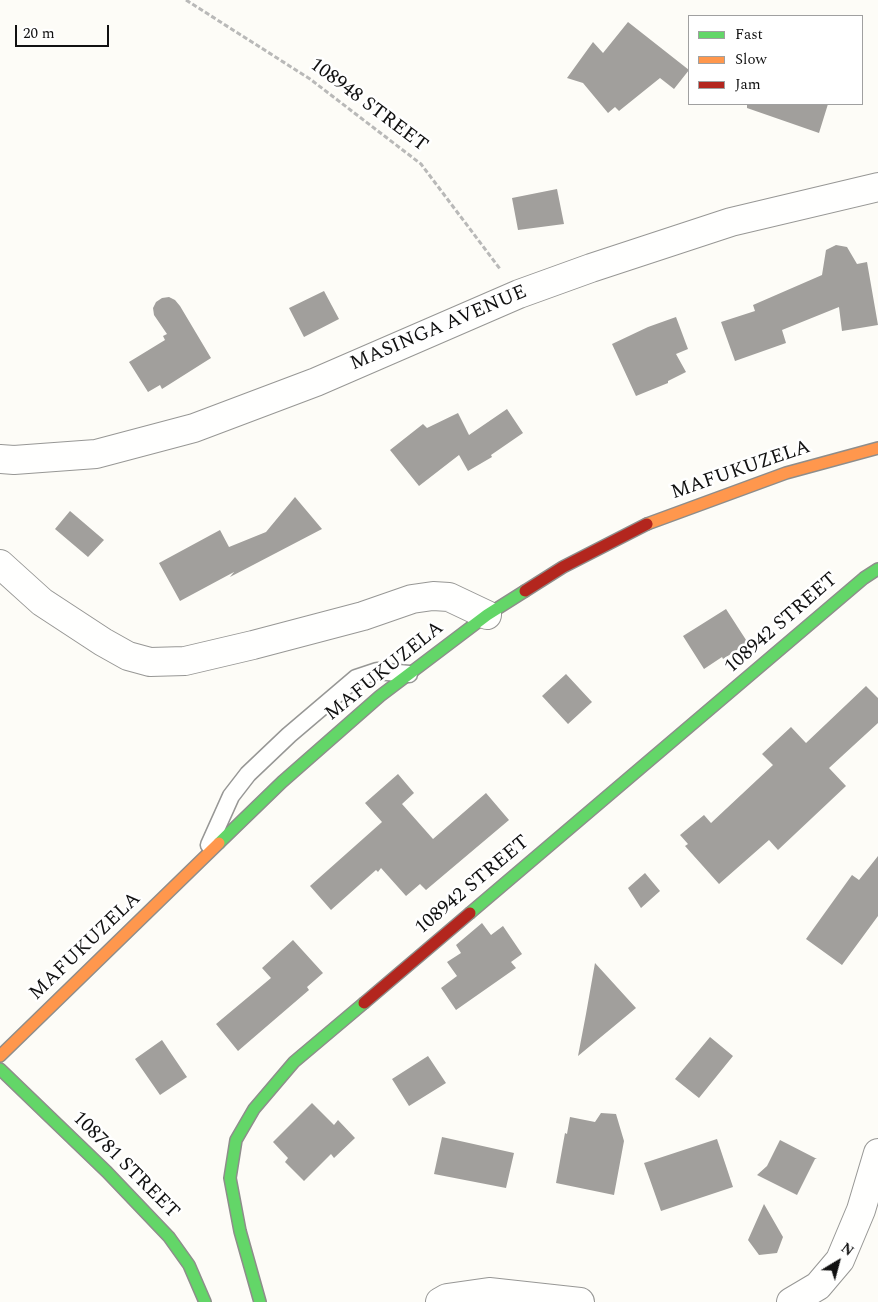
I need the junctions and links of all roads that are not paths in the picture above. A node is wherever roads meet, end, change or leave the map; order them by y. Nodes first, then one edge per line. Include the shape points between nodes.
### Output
1 (878, 187) edge
2 (878, 448) edge
3 (0, 459) edge
4 (0, 564) edge
5 (878, 569) edge
6 (487, 614) junction
7 (409, 674) junction
8 (205, 856) junction
9 (0, 1056) edge
10 (0, 1069) edge
11 (878, 1152) edge
12 (205, 1302) edge
13 (260, 1302) edge
14 (440, 1302) edge
15 (580, 1302) edge
16 (791, 1302) edge

1 - 3 street, MASINGA AVENUE via 731,222 519,294 316,382 194,428 96,454
2 - 6 street, MAFUKUZELA via 786,473 644,525 562,567
4 - 6 street via 42,602 103,642 128,656 150,662 184,661 253,645 363,616 412,599 433,596 449,598
5 - 13 street, 108942 STREET via 294,1062 254,1109 236,1140 230,1178 240,1231
6 - 7 street, MAFUKUZELA
7 - 8 street, MAFUKUZELA via 282,782
7 - 8 lane via 377,671 356,678 289,735 248,774 231,796
8 - 9 street, MAFUKUZELA
10 - 12 street, 108781 STREET via 169,1237 189,1265
11 - 16 street via 861,1210 840,1260 818,1286
14 - 15 street via 447,1298 489,1292

